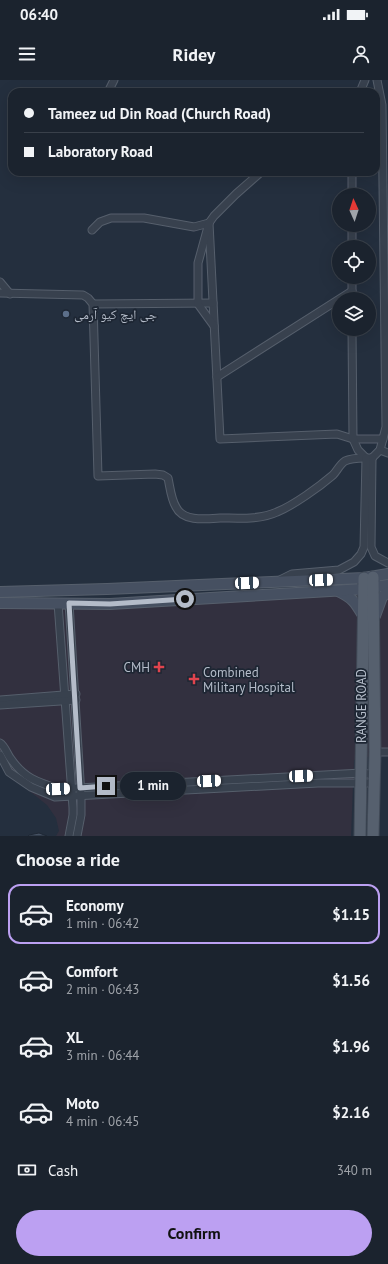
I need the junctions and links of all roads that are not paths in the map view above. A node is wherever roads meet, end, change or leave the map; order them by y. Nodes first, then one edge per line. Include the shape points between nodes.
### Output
1 (380, 142) edge
2 (255, 176) edge
3 (352, 176) edge
4 (352, 188) edge
5 (209, 223) junction
6 (92, 230) dead end
7 (0, 282) edge
8 (352, 284) edge
9 (352, 291) joint
10 (0, 294) edge
11 (10, 294) junction
12 (212, 303) junction
13 (93, 304) junction
14 (198, 304) junction
15 (214, 326) junction
16 (352, 336) edge
17 (217, 377) junction
18 (387, 396) edge
19 (352, 438) junction
20 (383, 439) junction
21 (380, 450) junction
22 (388, 453) edge
23 (369, 458) junction
24 (388, 563) edge
25 (388, 574) edge
26 (278, 582) junction
27 (369, 583) junction
28 (388, 585) edge
29 (107, 590) junction
30 (337, 590) junction
31 (0, 592) edge
32 (388, 592) edge
33 (0, 603) edge
34 (69, 603) junction
35 (58, 604) junction
36 (110, 604) junction
37 (369, 618) junction
38 (76, 697) junction
39 (65, 698) junction
40 (0, 700) edge
41 (0, 705) edge
42 (0, 743) edge
43 (375, 752) junction
44 (388, 752) edge
45 (0, 755) edge
46 (361, 778) junction
47 (375, 779) junction
48 (71, 788) junction
49 (80, 788) junction
50 (81, 796) junction
51 (72, 797) junction
52 (69, 836) edge
53 (77, 836) edge
54 (360, 836) edge
55 (373, 836) edge

1 - 18 street
2 - 5 street
3 - 4 street
5 - 6 street via 194,227 144,218 112,218 100,222
5 - 12 street
5 - 14 street via 198,263
7 - 11 street
8 - 9 street
9 - 17 street
10 - 11 street
11 - 13 street via 83,295
12 - 14 street
12 - 15 street
13 - 14 street
13 - 23 street via 98,476 163,475 168,478 175,506 179,513 187,518 255,517 278,512 314,490 343,462
14 - 15 street
15 - 17 street
16 - 19 street
17 - 19 street via 220,439 337,434
18 - 20 street
19 - 20 street
19 - 23 street via 358,450
20 - 21 street
21 - 22 street
21 - 23 street
23 - 24 street via 371,547 375,556
23 - 26 street via 364,547 361,554 354,562 339,570 292,574
25 - 27 main road
26 - 27 main road
26 - 29 main road
27 - 28 main road
27 - 30 main road
27 - 37 main road
29 - 31 main road
29 - 36 main road
30 - 36 main road
30 - 37 main road via 355,601
32 - 37 main road
33 - 35 main road
34 - 35 main road
34 - 36 main road
34 - 38 street
35 - 39 street
37 - 43 main road, RANGE ROAD
37 - 46 main road
38 - 39 street
38 - 49 street
39 - 40 street
39 - 41 street
39 - 48 street
42 - 48 street via 19,770 38,783 58,789
43 - 44 street
43 - 47 main road, RANGE ROAD
45 - 51 street via 9,772 31,787 55,797
46 - 47 street
46 - 49 street
46 - 50 street via 318,783
46 - 54 main road
47 - 55 main road, RANGE ROAD
48 - 49 street
48 - 51 street
49 - 50 street
50 - 51 street
50 - 53 street
51 - 52 street via 73,815

